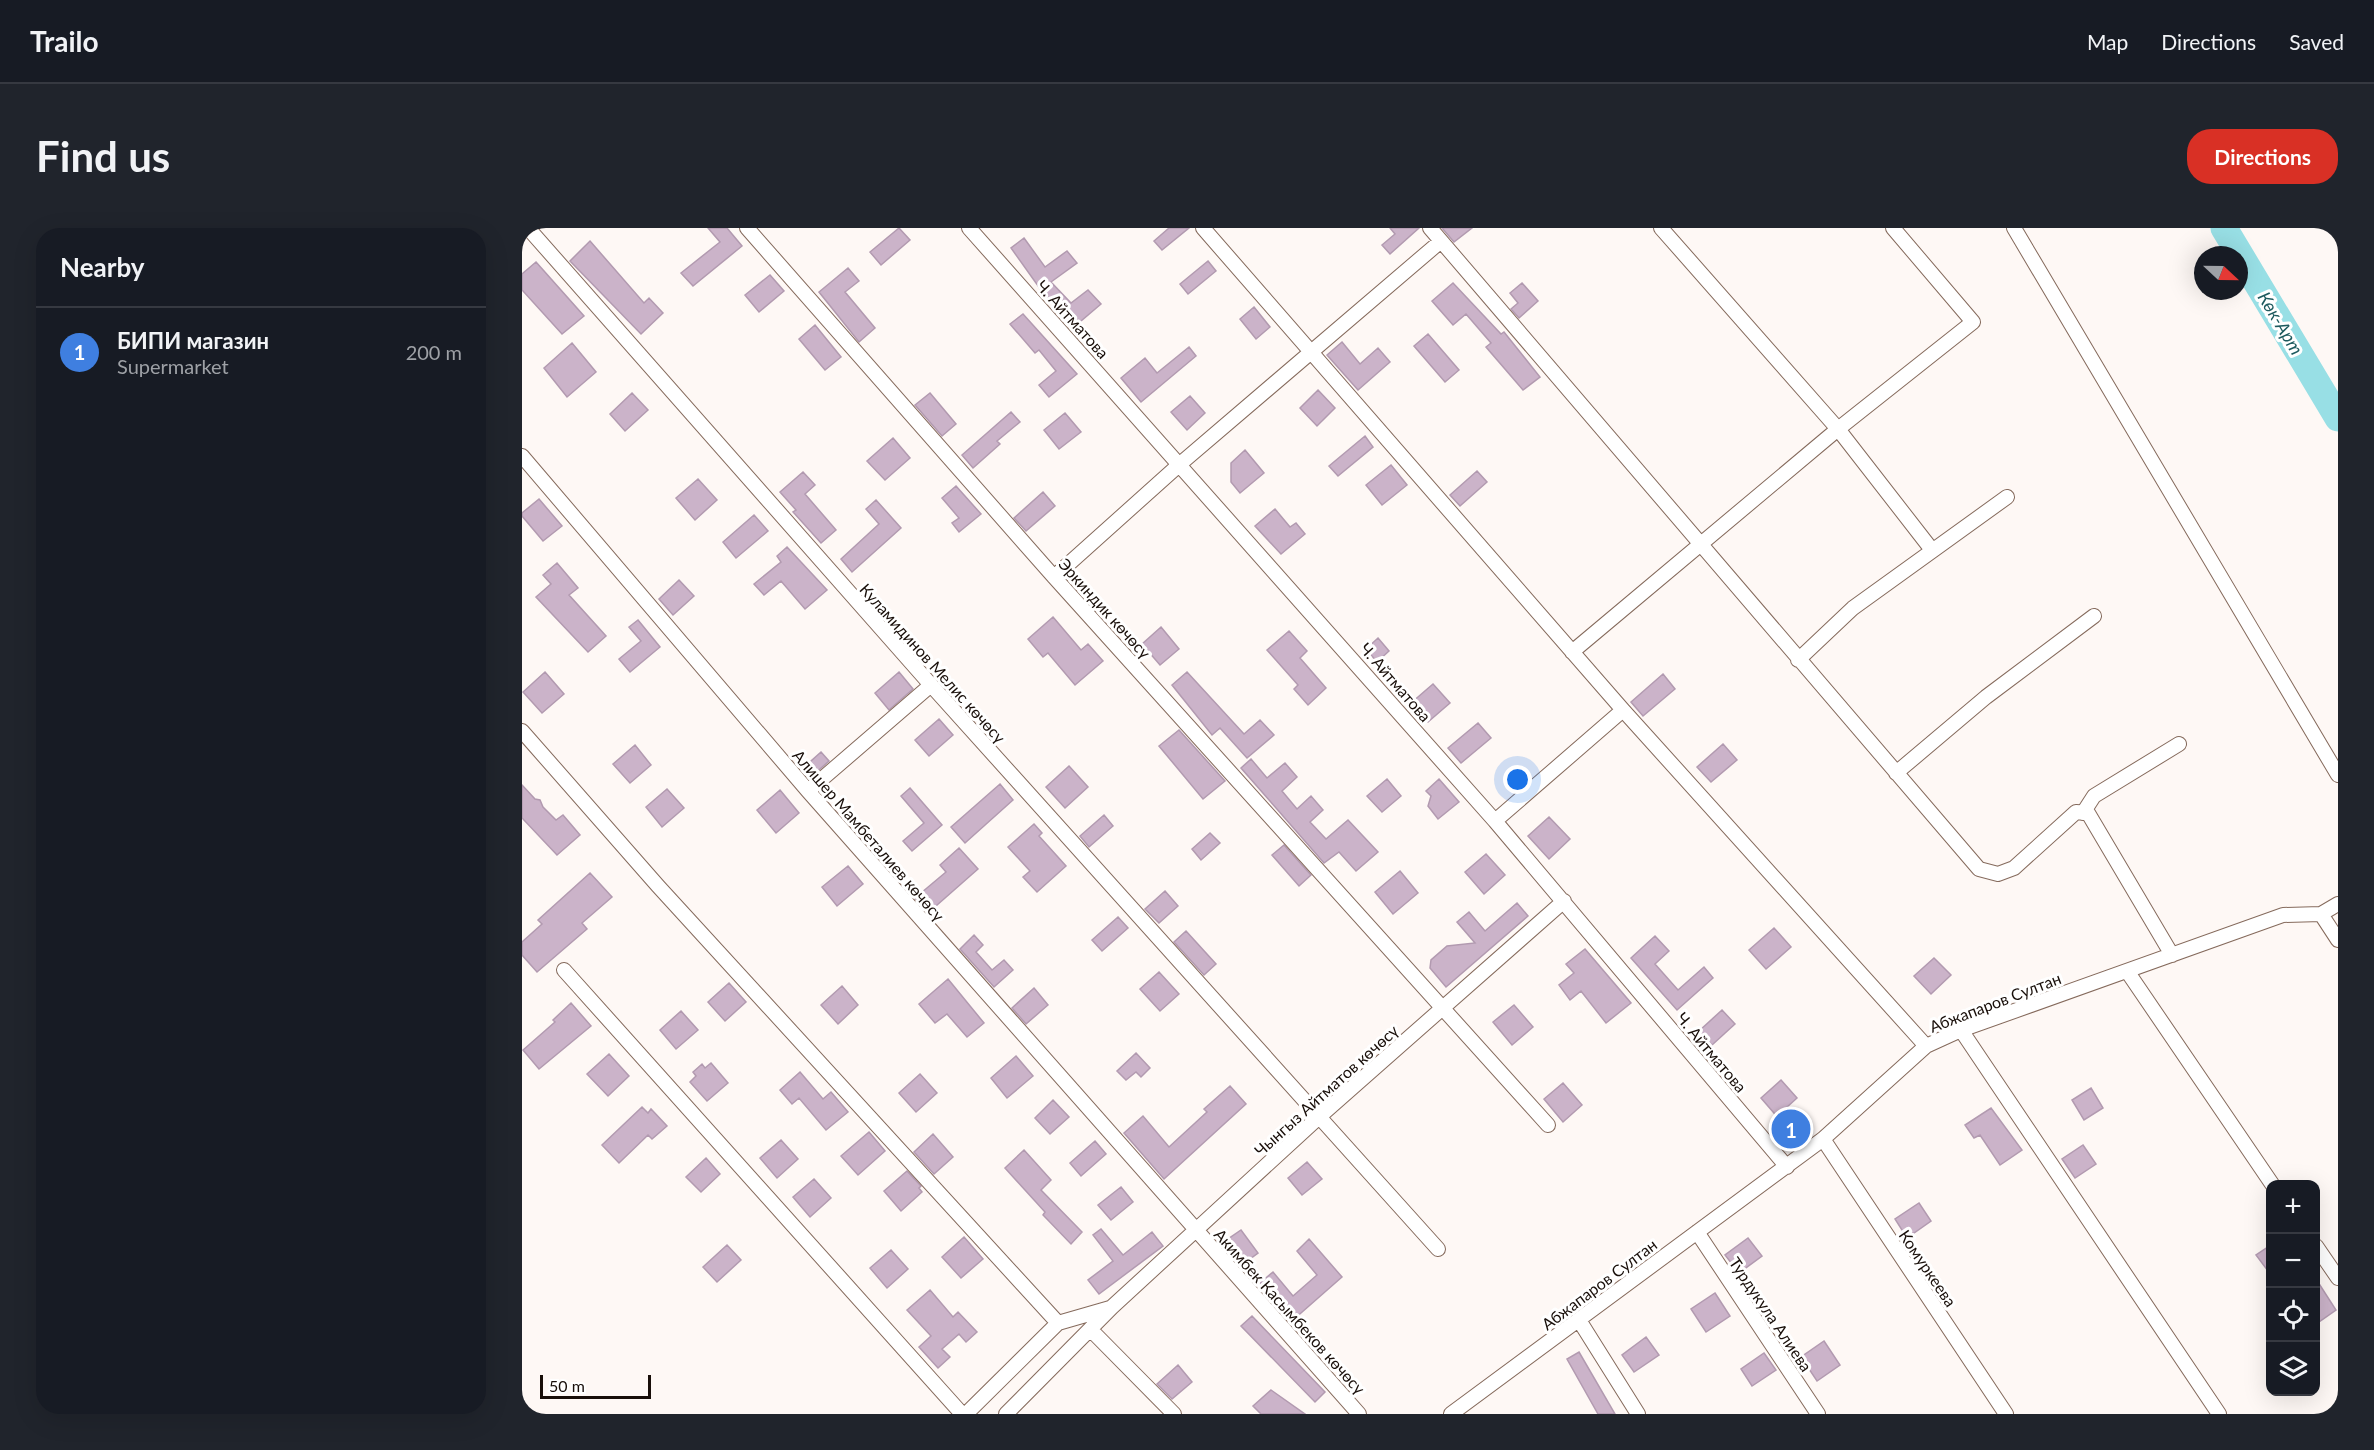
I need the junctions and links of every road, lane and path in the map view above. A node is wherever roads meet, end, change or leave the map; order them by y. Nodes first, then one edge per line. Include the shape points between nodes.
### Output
1 (528, 228) edge
2 (747, 228) edge
3 (969, 228) edge
4 (1203, 228) edge
5 (1430, 228) edge
6 (1661, 228) edge
7 (1893, 228) edge
8 (2014, 228) edge
9 (1441, 241) junction
10 (1311, 352) junction
11 (1838, 429) junction
12 (522, 456) edge
13 (1180, 464) junction
14 (2007, 497) dead end
15 (1700, 545) junction
16 (1932, 550) junction
17 (1054, 577) junction
18 (2094, 616) dead end
19 (1572, 652) junction
20 (1798, 660) junction
21 (931, 685) junction
22 (1623, 710) junction
23 (522, 731) edge
24 (2179, 744) dead end
25 (1896, 773) junction
26 (2338, 775) edge
27 (808, 791) junction
28 (2083, 813) junction
29 (1495, 821) junction
30 (1564, 902) junction
31 (2338, 904) edge
32 (2321, 914) junction
33 (2338, 940) edge
34 (2172, 955) junction
35 (564, 970) dead end
36 (2127, 971) junction
37 (1443, 1007) junction
38 (1961, 1030) junction
39 (1926, 1046) junction
40 (1320, 1116) junction
41 (1548, 1125) dead end
42 (1823, 1139) junction
43 (1787, 1167) junction
44 (2269, 1180) edge
45 (1196, 1231) junction
46 (1697, 1232) junction
47 (1438, 1249) dead end
48 (2320, 1252) edge
49 (2338, 1278) edge
50 (1112, 1307) junction
51 (1579, 1320) junction
52 (1058, 1323) junction
53 (1091, 1330) junction
54 (964, 1414) edge
55 (1006, 1414) edge
56 (1173, 1414) edge
57 (1359, 1414) edge
58 (1451, 1414) edge
59 (1638, 1414) edge
60 (1818, 1414) edge
61 (2006, 1414) edge
62 (2218, 1414) edge

1 - 21 street, Куламидинов Мелис көчөсү
2 - 17 street, Эркиндик көчөсү
3 - 13 street, Ч. Айтматова
4 - 10 street
5 - 9 street
6 - 11 street
7 - 11 street via 1973,322
8 - 26 street
9 - 10 street
9 - 15 street
10 - 13 street
10 - 19 street
11 - 15 street
11 - 16 street
12 - 27 street, Алишер Мамбеталиев көчөсү
13 - 17 street
13 - 29 street, Ч. Айтматова
14 - 16 street
15 - 19 street
15 - 20 street
16 - 20 street via 1853,608
17 - 37 street, Эркиндик көчөсү
18 - 25 street via 1986,697
19 - 22 street
20 - 25 street
21 - 27 street
21 - 40 street, Куламидинов Мелис көчөсү
22 - 29 street
22 - 39 street
23 - 52 street via 658,886
24 - 28 street via 2094,796
25 - 28 street via 1979,869 1998,874 2014,868 2076,812
27 - 45 street, Алишер Мамбеталиев көчөсү
28 - 34 street via 2088,813
29 - 30 street, Ч. Айтматова
30 - 37 street, Чынгыз Айтматов көчөсү
30 - 43 street, Ч. Айтматова
31 - 32 street, Абжапаров Султан
32 - 33 street
32 - 34 street, Абжапаров Султан via 2283,915
34 - 36 street, Абжапаров Султан
35 - 54 street
36 - 38 street, Абжапаров Султан
36 - 44 street
37 - 40 street, Чынгыз Айтматов көчөсү
37 - 41 street, Эркиндик көчөсү
38 - 39 street, Абжапаров Султан
38 - 62 street
39 - 42 street, Абжапаров Султан
40 - 45 street, Чынгыз Айтматов көчөсү
40 - 47 street, Куламидинов Мелис көчөсү
42 - 43 street, Абжапаров Султан
42 - 61 street, Комуркеева
43 - 46 street, Абжапаров Султан
45 - 50 street, Чынгыз Айтматов көчөсү
45 - 57 street, Акимбек Касымбеков көчөсү
46 - 51 street, Абжапаров Султан
46 - 60 street, Турдукула Алиева
48 - 49 street
50 - 52 street, Чынгыз Айтматов көчөсү
50 - 53 street, Чынгыз Айтматов көчөсү
51 - 58 street, Абжапаров Султан
51 - 59 street
52 - 54 street, Чынгыз Айтматов көчөсү
53 - 55 street, Чынгыз Айтматов көчөсү
53 - 56 street

